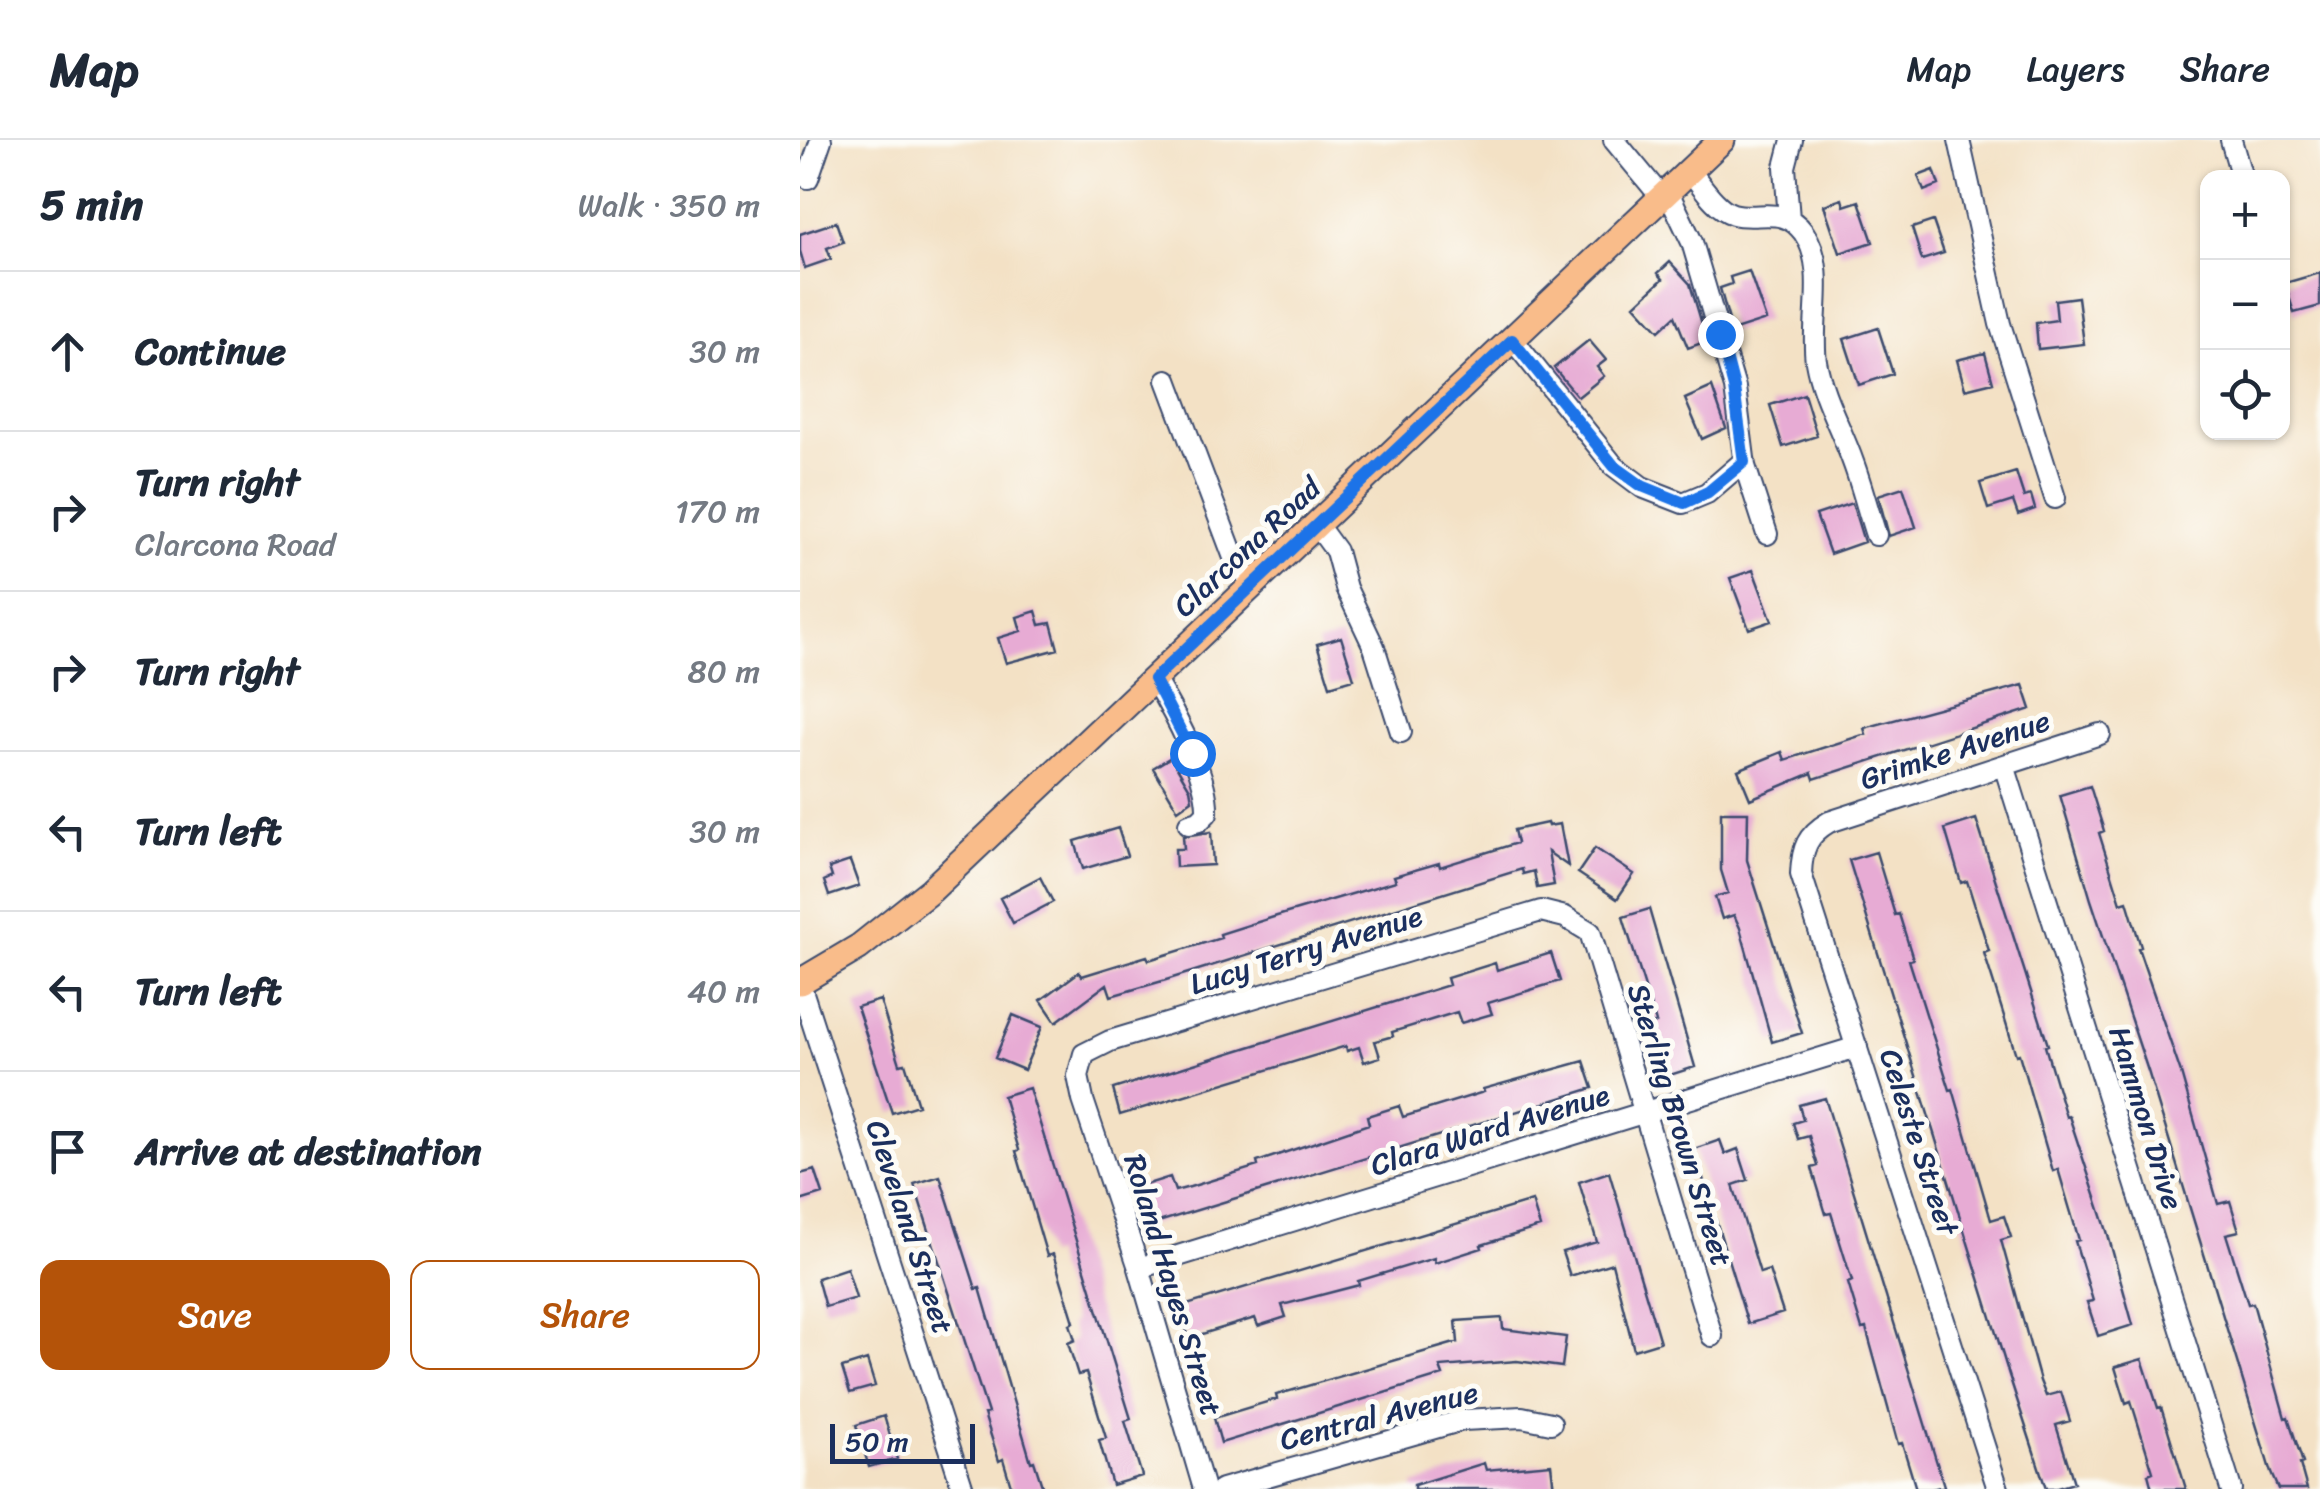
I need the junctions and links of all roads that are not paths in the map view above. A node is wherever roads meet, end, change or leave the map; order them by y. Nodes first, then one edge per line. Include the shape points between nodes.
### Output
1 (821, 140) edge
2 (1614, 140) edge
3 (1722, 140) edge
4 (1792, 140) edge
5 (1959, 140) edge
6 (2231, 140) edge
7 (2240, 170) edge
8 (1690, 171) junction
9 (808, 178) dead end
10 (1665, 195) junction
11 (1788, 219) junction
12 (1512, 340) junction
13 (1167, 380) dead end
14 (1744, 462) junction
15 (2055, 498) dead end
16 (1317, 526) junction
17 (1767, 534) dead end
18 (1876, 535) dead end
19 (1253, 585) junction
20 (1154, 679) junction
21 (1401, 732) dead end
22 (2100, 734) dead end
23 (2004, 765) junction
24 (1829, 822) joint
25 (1188, 824) dead end
26 (1590, 932) joint
27 (800, 983) edge
28 (1857, 1047) junction
29 (1083, 1100) joint
30 (1646, 1113) junction
31 (1140, 1268) junction
32 (1712, 1336) dead end
33 (1551, 1424) dead end
34 (962, 1489) edge
35 (1204, 1489) edge
36 (1222, 1489) edge
37 (1998, 1489) edge
38 (2231, 1489) edge

1 - 9 street
2 - 10 street
3 - 8 main road, Clarcona Road
4 - 11 street via 1785,167
5 - 15 street via 2000,324
6 - 7 street
8 - 10 main road, Clarcona Road
8 - 11 street via 1732,214
10 - 12 main road, Clarcona Road
10 - 14 street via 1692,242 1720,334
11 - 18 street via 1803,231 1818,268 1817,366
12 - 14 street via 1614,466 1642,486 1684,503
12 - 16 main road, Clarcona Road
13 - 19 street via 1233,555
14 - 17 street
16 - 19 main road, Clarcona Road
16 - 21 street via 1336,551
19 - 20 main road, Clarcona Road
20 - 25 street via 1206,792 1207,812
20 - 27 main road, Clarcona Road via 930,890 860,947
22 - 23 street, Grimke Avenue
23 - 24 street, Grimke Avenue
23 - 38 street, Hammon Drive
24 - 28 street, Celeste Street via 1812,832 1802,851 1802,874
26 - 29 street, Lucy Terry Avenue via 1566,916 1541,911 1110,1040 1084,1054 1078,1076
26 - 30 street, Sterling Brown Street
27 - 34 street, Cleveland Street
28 - 30 street, Clara Ward Avenue
28 - 37 street, Celeste Street
29 - 31 street, Roland Hayes Street
30 - 31 street, Clara Ward Avenue
30 - 32 street, Sterling Brown Street
31 - 35 street, Roland Hayes Street
33 - 36 street, Central Avenue via 1522,1417 1463,1420

